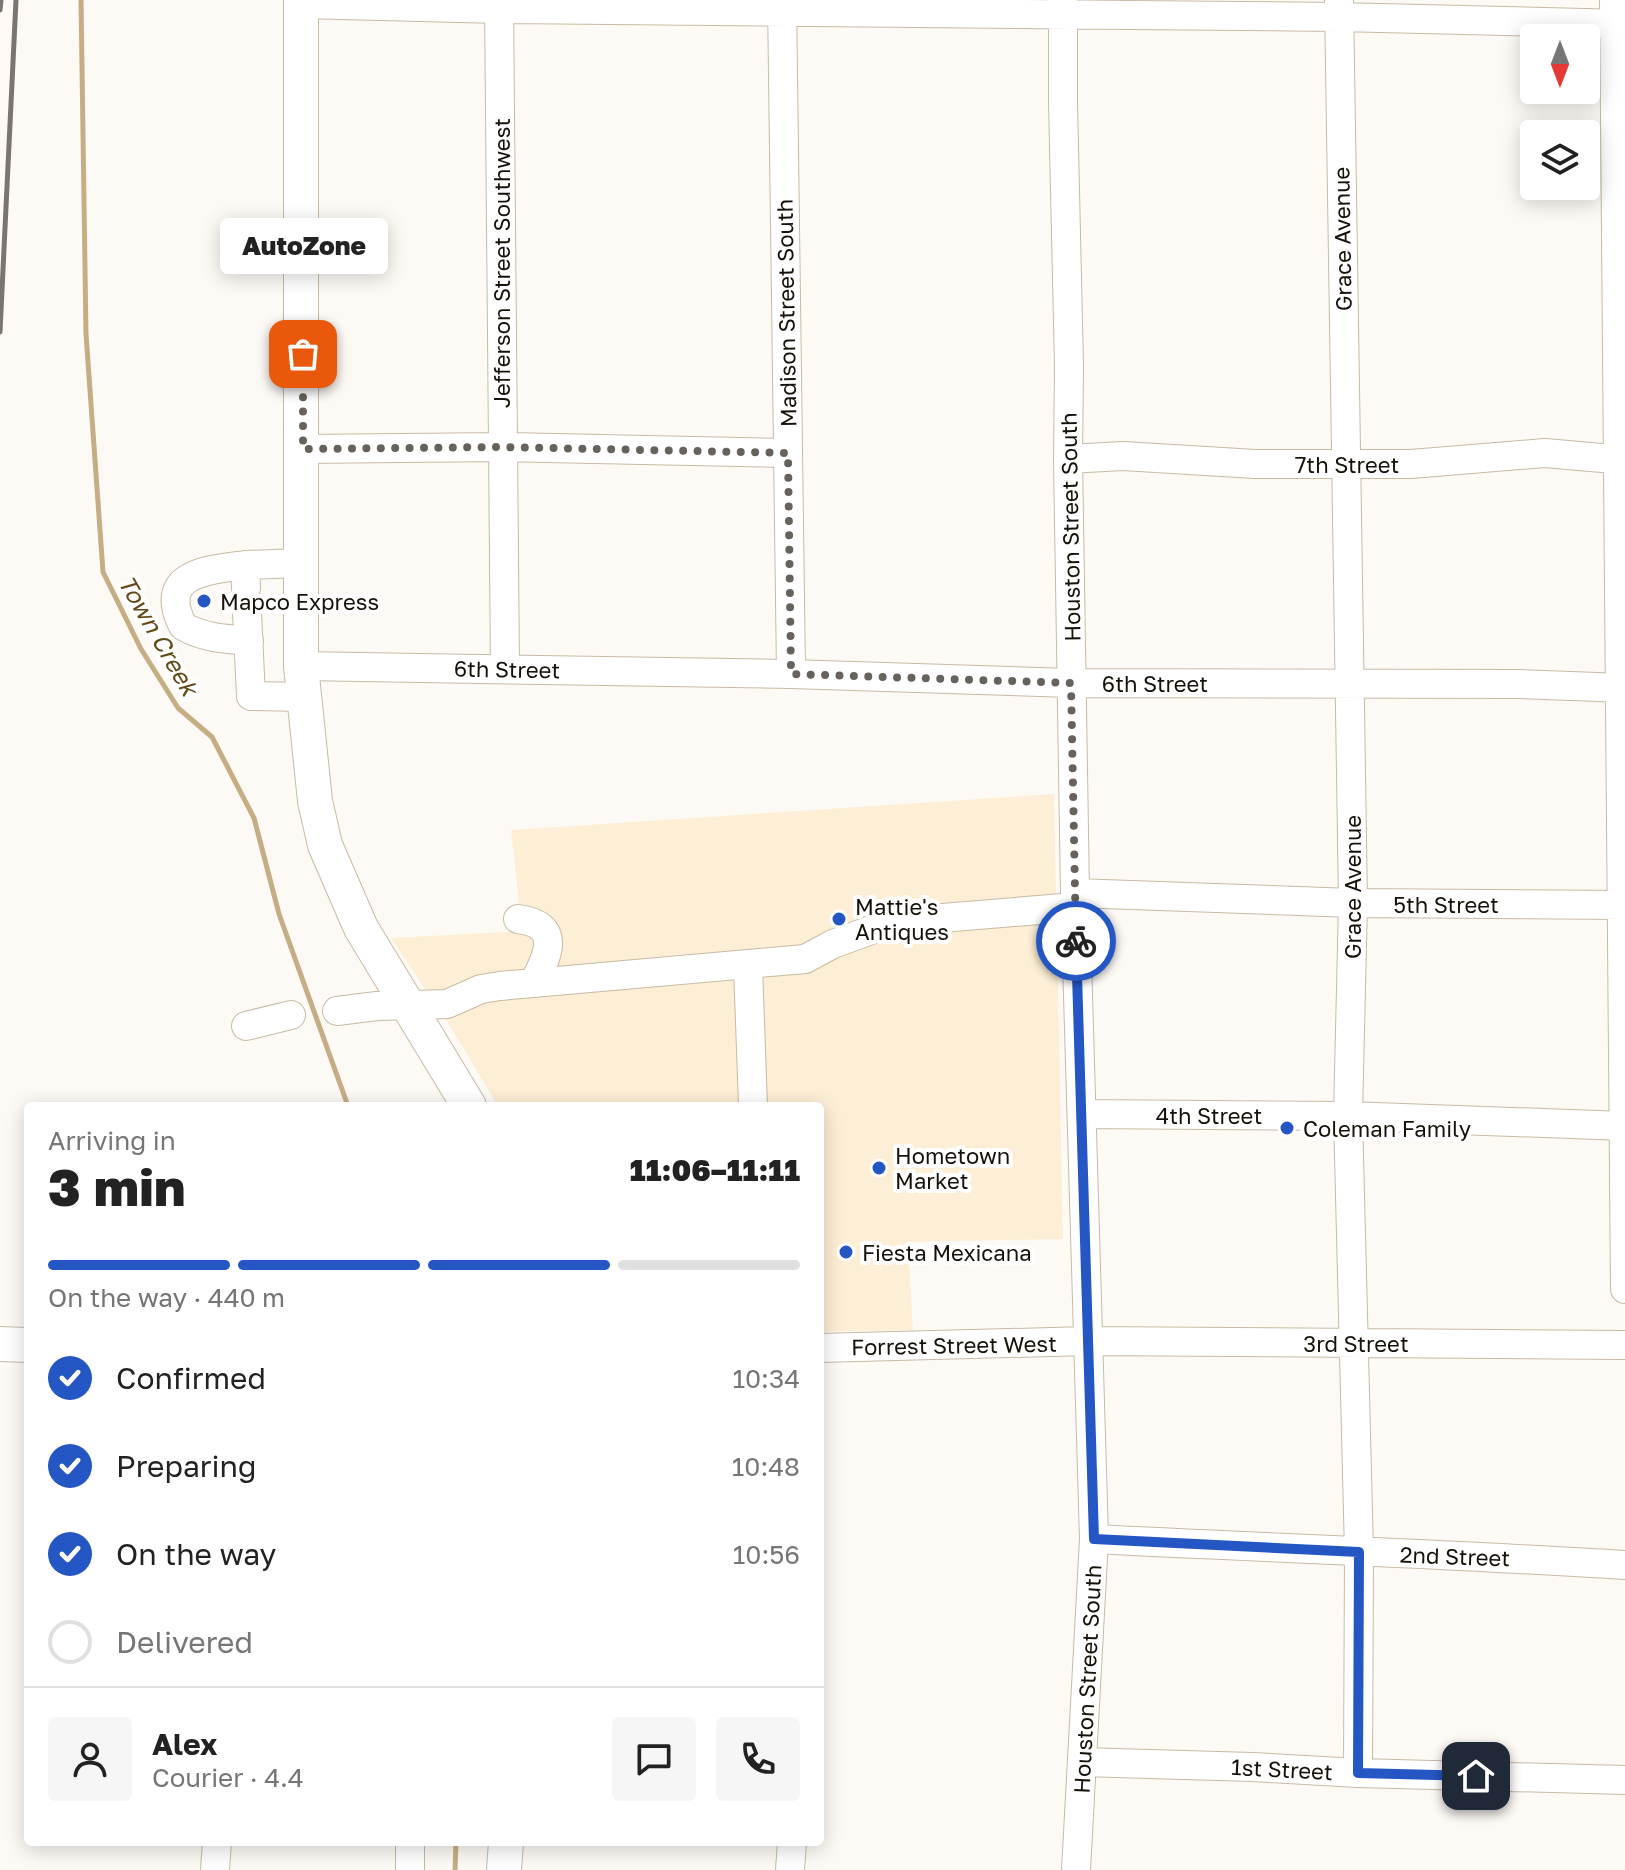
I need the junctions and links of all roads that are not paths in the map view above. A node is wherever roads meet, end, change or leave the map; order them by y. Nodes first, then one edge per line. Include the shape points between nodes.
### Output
1 (301, 2) edge
2 (499, 5) edge
3 (782, 5) edge
4 (1064, 7) edge
5 (1339, 8) edge
6 (1618, 16) edge
7 (502, 447) junction
8 (303, 449) junction
9 (788, 453) junction
10 (1068, 459) junction
11 (1620, 460) edge
12 (1345, 464) junction
13 (302, 563) junction
14 (505, 669) junction
15 (791, 674) junction
16 (303, 681) junction
17 (1350, 682) junction
18 (1071, 683) junction
19 (1622, 688) edge
20 (1075, 900) junction
21 (1353, 903) junction
22 (1623, 905) edge
23 (518, 919) dead end
24 (748, 966) junction
25 (534, 983) junction
26 (410, 1005) junction
27 (337, 1011) dead end
28 (291, 1015) dead end
29 (246, 1026) dead end
30 (467, 1102) edge
31 (753, 1102) edge
32 (1082, 1114) junction
33 (1348, 1116) junction
34 (1624, 1126) edge
35 (1625, 1289) edge
36 (1088, 1341) junction
37 (1355, 1343) junction
38 (0, 1344) edge
39 (24, 1345) edge
40 (1625, 1345) edge
41 (824, 1348) edge
42 (1094, 1539) junction
43 (1359, 1552) junction
44 (1625, 1565) edge
45 (1082, 1762) junction
46 (1358, 1773) junction
47 (1625, 1780) edge
48 (217, 1846) edge
49 (410, 1846) edge
50 (506, 1846) edge
51 (792, 1846) edge
52 (215, 1870) edge
53 (410, 1870) edge
54 (504, 1870) edge
55 (790, 1870) edge
56 (1076, 1870) edge

1 - 2 street
1 - 8 main road
2 - 3 street
2 - 7 street, Jefferson Street Southwest
3 - 4 street
3 - 9 street, Madison Street South
4 - 5 street
4 - 10 street, Houston Street South
5 - 6 street
5 - 12 street, Grace Avenue
6 - 11 street
7 - 8 street
7 - 9 street
7 - 14 street, Jefferson Street Southwest
8 - 13 main road
9 - 15 street, Madison Street South
10 - 12 street, 7th Street
10 - 18 street, Houston Street South
11 - 12 street, 7th Street via 1545,453
11 - 19 street
12 - 17 street, Grace Avenue
13 - 16 main road
13 - 16 street, 6th Street via 247,602 251,696
14 - 15 street, 6th Street
14 - 16 street, 6th Street
15 - 18 street, 6th Street
16 - 26 main road via 315,801 325,845 361,928
17 - 18 street, 6th Street
17 - 19 street, 6th Street
17 - 21 street, Grace Avenue
18 - 20 street, Houston Street South
19 - 22 street
20 - 21 street, 5th Street
20 - 24 street, 5th Street via 893,922 805,959
20 - 32 street, Houston Street South
21 - 22 street, 5th Street
21 - 33 street, Grace Avenue
22 - 34 street
23 - 25 street via 547,934 548,956
24 - 25 street, 5th Street
24 - 31 street
25 - 26 street, 5th Street via 481,989 447,1004
26 - 27 street, 5th Street
26 - 30 main road
28 - 29 street
32 - 33 street, 4th Street
32 - 36 street, Houston Street South
33 - 34 street, 4th Street
33 - 37 street, Grace Avenue
34 - 35 street
36 - 37 street, 3rd Street
36 - 41 street, Forrest Street West
36 - 42 street, Houston Street South
37 - 40 street, 3rd Street
37 - 43 street, Grace Avenue
38 - 39 main road
42 - 43 street, 2nd Street
42 - 45 street, Houston Street South
43 - 44 street, 2nd Street
43 - 46 street, Grace Avenue
45 - 46 street, 1st Street
45 - 56 street, Houston Street South
46 - 47 street, 1st Street
48 - 52 street
49 - 53 street
50 - 54 main road
51 - 55 street

